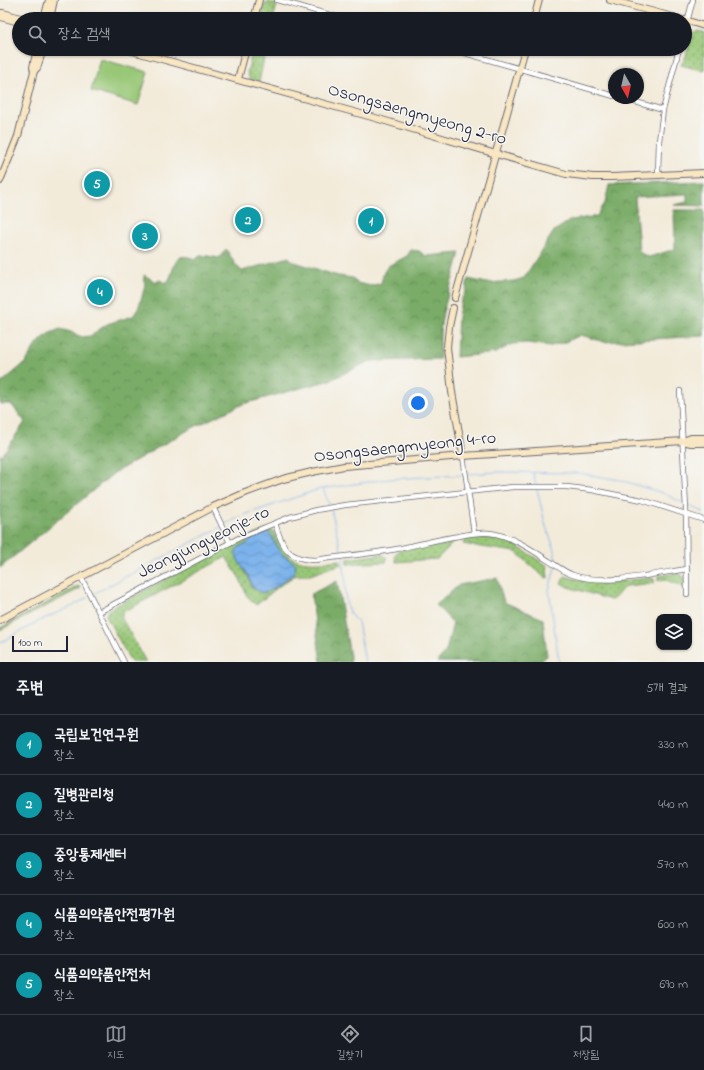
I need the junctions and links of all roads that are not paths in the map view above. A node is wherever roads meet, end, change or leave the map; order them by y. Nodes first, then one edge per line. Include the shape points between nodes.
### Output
1 (49, 0) edge
2 (54, 0) edge
3 (259, 0) edge
4 (276, 0) edge
5 (539, 0) edge
6 (610, 0) edge
7 (693, 0) edge
8 (46, 12) edge
9 (51, 12) edge
10 (256, 12) edge
11 (319, 12) edge
12 (536, 12) edge
13 (654, 12) edge
14 (689, 12) edge
15 (0, 14) edge
16 (12, 16) edge
17 (12, 20) edge
18 (692, 23) edge
19 (704, 26) edge
20 (36, 56) edge
21 (41, 56) edge
22 (151, 56) edge
23 (244, 56) edge
24 (476, 56) edge
25 (523, 56) edge
26 (678, 56) edge
27 (520, 68) junction
28 (34, 70) junction
29 (238, 79) junction
30 (608, 94) edge
31 (642, 104) edge
32 (663, 110) junction
33 (496, 154) junction
34 (704, 173) edge
35 (658, 175) junction
36 (0, 181) edge
37 (455, 298) dead end
38 (453, 308) dead end
39 (680, 391) dead end
40 (704, 438) edge
41 (683, 441) junction
42 (704, 443) edge
43 (464, 460) junction
44 (468, 489) junction
45 (214, 509) junction
46 (686, 511) junction
47 (704, 520) edge
48 (275, 523) junction
49 (474, 533) junction
50 (229, 541) junction
51 (687, 569) junction
52 (81, 577) junction
53 (687, 594) dead end
54 (98, 610) junction
55 (0, 620) edge
56 (124, 662) edge

1 - 8 street
2 - 9 street
3 - 10 street
4 - 11 street
5 - 12 street
6 - 13 street
7 - 14 street
15 - 16 street
15 - 17 street via 1,17
18 - 19 street
20 - 28 street
21 - 28 street
22 - 29 street, Osongsaengmyeong 2-ro
23 - 29 street
24 - 27 street
25 - 27 street
26 - 32 street
27 - 30 street
27 - 33 street
28 - 36 street via 18,136
29 - 33 street, Osongsaengmyeong 2-ro
31 - 32 street
32 - 35 street
33 - 35 street, Osongsaengmyeong 2-ro via 580,176
33 - 37 street
34 - 35 street, Osongsaengmyeong 2-ro
38 - 43 street via 447,347
39 - 41 street
40 - 41 street
41 - 42 street via 690,444
41 - 43 street, Osongsaengmyeong 4-ro
41 - 46 street
43 - 44 street
43 - 45 street, Osongsaengmyeong 4-ro via 344,466 312,472 245,493
44 - 46 street via 542,487 592,490
44 - 48 street, Jeongjungyeonje-ro via 324,508
44 - 49 street
45 - 50 street
45 - 52 street, Osongsaengmyeong 4-ro
46 - 47 street
46 - 51 street
48 - 49 street via 284,547 304,560 395,549
48 - 50 street, Jeongjungyeonje-ro
49 - 51 street via 489,533 512,539 573,575 598,580
50 - 54 street, Jeongjungyeonje-ro
51 - 53 street
52 - 54 street
52 - 55 street, Osongsaengmyeong 4-ro
54 - 56 street

